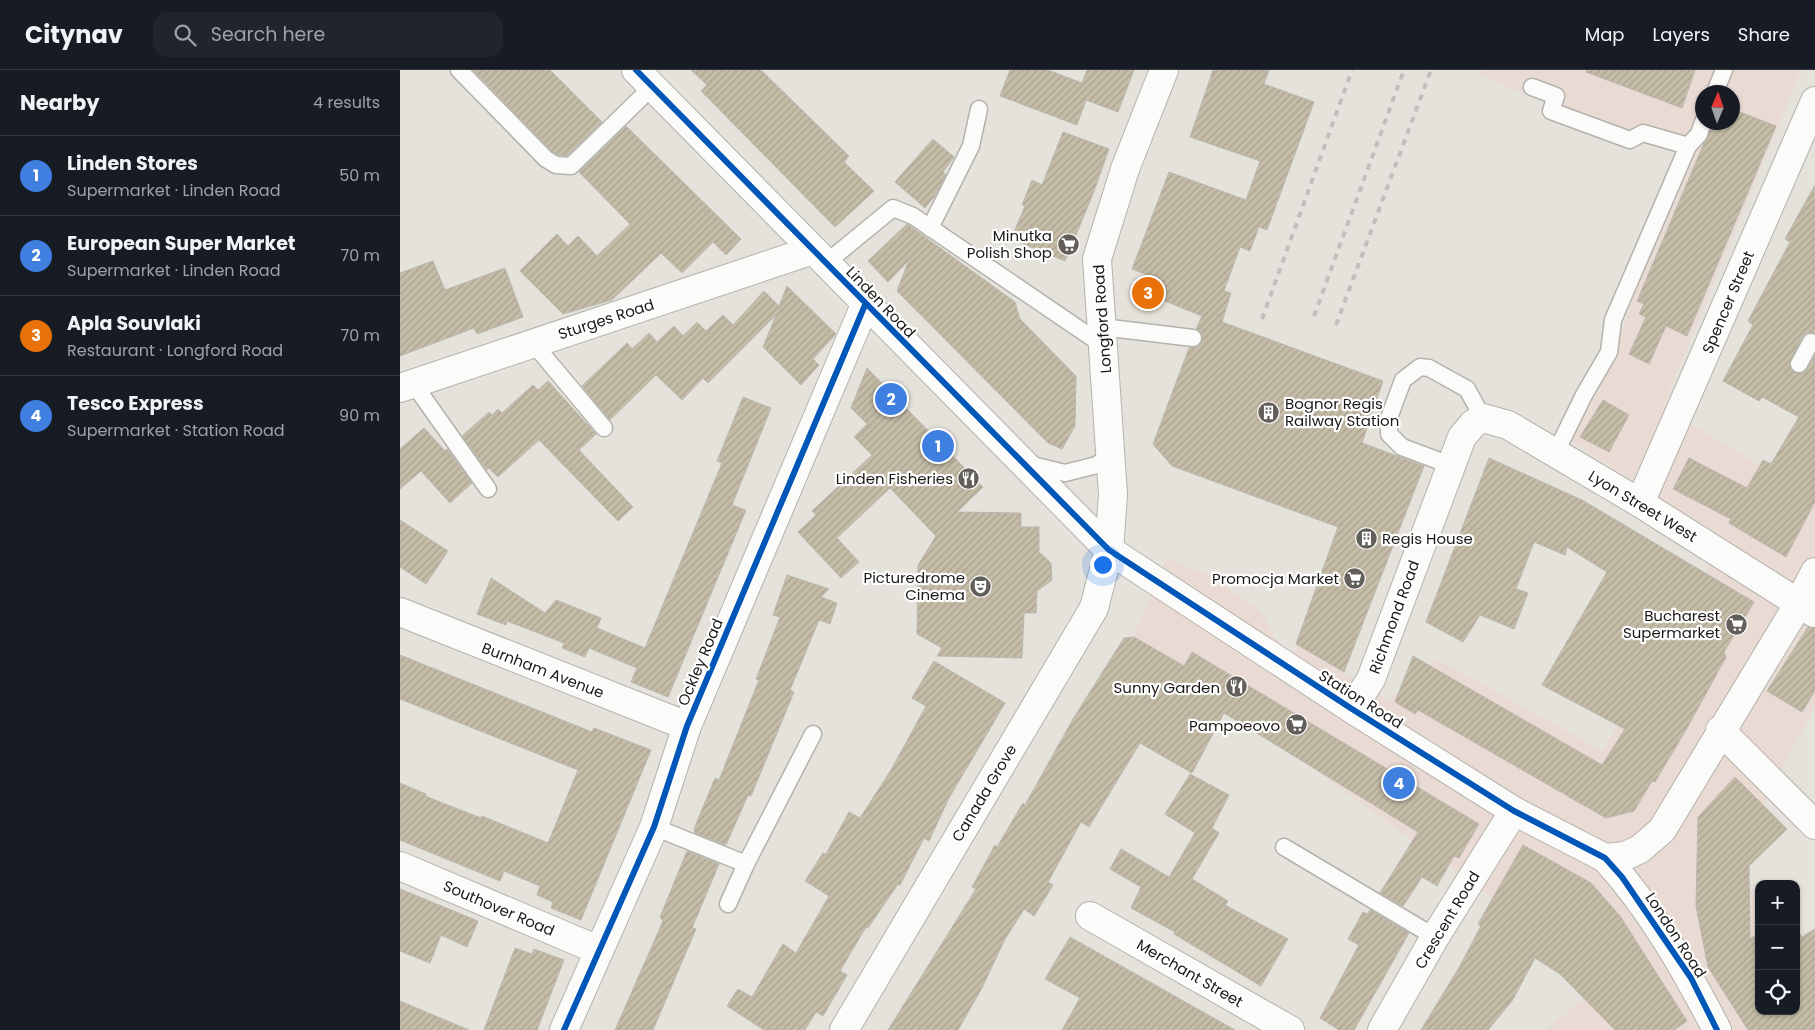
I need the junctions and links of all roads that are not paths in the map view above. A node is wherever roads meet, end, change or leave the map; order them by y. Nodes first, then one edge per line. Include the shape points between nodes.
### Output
1 (459, 70) edge
2 (1164, 70) edge
3 (1724, 70) edge
4 (644, 78) edge
5 (1718, 85) edge
6 (1532, 87) dead end
7 (1815, 101) edge
8 (979, 109) dead end
9 (1700, 130) edge
10 (1688, 146) junction
11 (930, 228) junction
12 (819, 256) junction
13 (865, 305) junction
14 (1103, 336) junction
15 (1193, 338) dead end
16 (533, 343) junction
17 (1815, 344) edge
18 (1799, 364) dead end
19 (407, 386) edge
20 (1483, 418) junction
21 (604, 428) dead end
22 (1111, 454) junction
23 (1555, 454) junction
24 (1024, 463) junction
25 (1450, 465) junction
26 (488, 489) dead end
27 (1640, 503) junction
28 (1108, 550) junction
29 (1815, 572) edge
30 (1807, 608) edge
31 (401, 615) edge
32 (1352, 709) junction
33 (687, 726) junction
34 (1720, 730) junction
35 (813, 734) dead end
36 (1514, 811) junction
37 (1815, 825) edge
38 (654, 827) junction
39 (1284, 847) dead end
40 (1606, 858) junction
41 (746, 864) junction
42 (400, 866) edge
43 (728, 904) dead end
44 (1090, 916) dead end
45 (1435, 937) junction
46 (598, 950) junction
47 (564, 1030) edge
48 (844, 1030) edge
49 (1290, 1030) edge
50 (1382, 1030) edge
51 (1717, 1030) edge

1 - 4 lane via 546,159 556,165 571,166
2 - 14 street, Longford Road via 1125,169 1097,259
3 - 5 lane
4 - 12 street, Linden Road
6 - 10 lane via 1556,96 1551,111 1630,140 1643,133
7 - 27 street, Spencer Street
8 - 11 lane via 971,146
9 - 10 lane
10 - 23 lane via 1613,320 1609,352
11 - 12 lane via 913,216 892,208
11 - 14 lane
12 - 13 street, Linden Road
12 - 16 street, Sturges Road
13 - 24 street, Linden Road
13 - 33 street, Ockley Road
14 - 15 lane
14 - 22 street, Longford Road
16 - 19 street, Sturges Road
16 - 21 lane
17 - 18 lane via 1811,342
19 - 26 lane
20 - 23 street, Lyon Street West via 1508,425
20 - 25 street, Richmond Road via 1462,437
20 - 25 lane via 1467,390 1429,368 1420,367 1403,380 1389,418 1389,434 1402,447
22 - 24 lane via 1097,465 1064,473
22 - 28 street, Longford Road via 1113,495
23 - 27 street, Lyon Street West
24 - 28 street, Linden Road
25 - 32 street, Richmond Road via 1372,679
27 - 30 street, Lyon Street West
28 - 32 street, Station Road
28 - 48 street, Canada Grove via 1094,608
29 - 30 street
30 - 34 street
31 - 33 street, Burnham Avenue
32 - 36 street, Station Road
33 - 38 street, Ockley Road
34 - 37 street
34 - 40 street via 1662,830 1640,850
35 - 41 lane
36 - 40 street, Station Road
36 - 45 street, Crescent Road
38 - 41 lane
38 - 46 street, Ockley Road
39 - 45 lane
40 - 51 street, London Road via 1691,978
41 - 43 lane
42 - 46 street, Southover Road
44 - 49 street, Merchant Street
45 - 50 street, Crescent Road
46 - 47 street, Ockley Road

